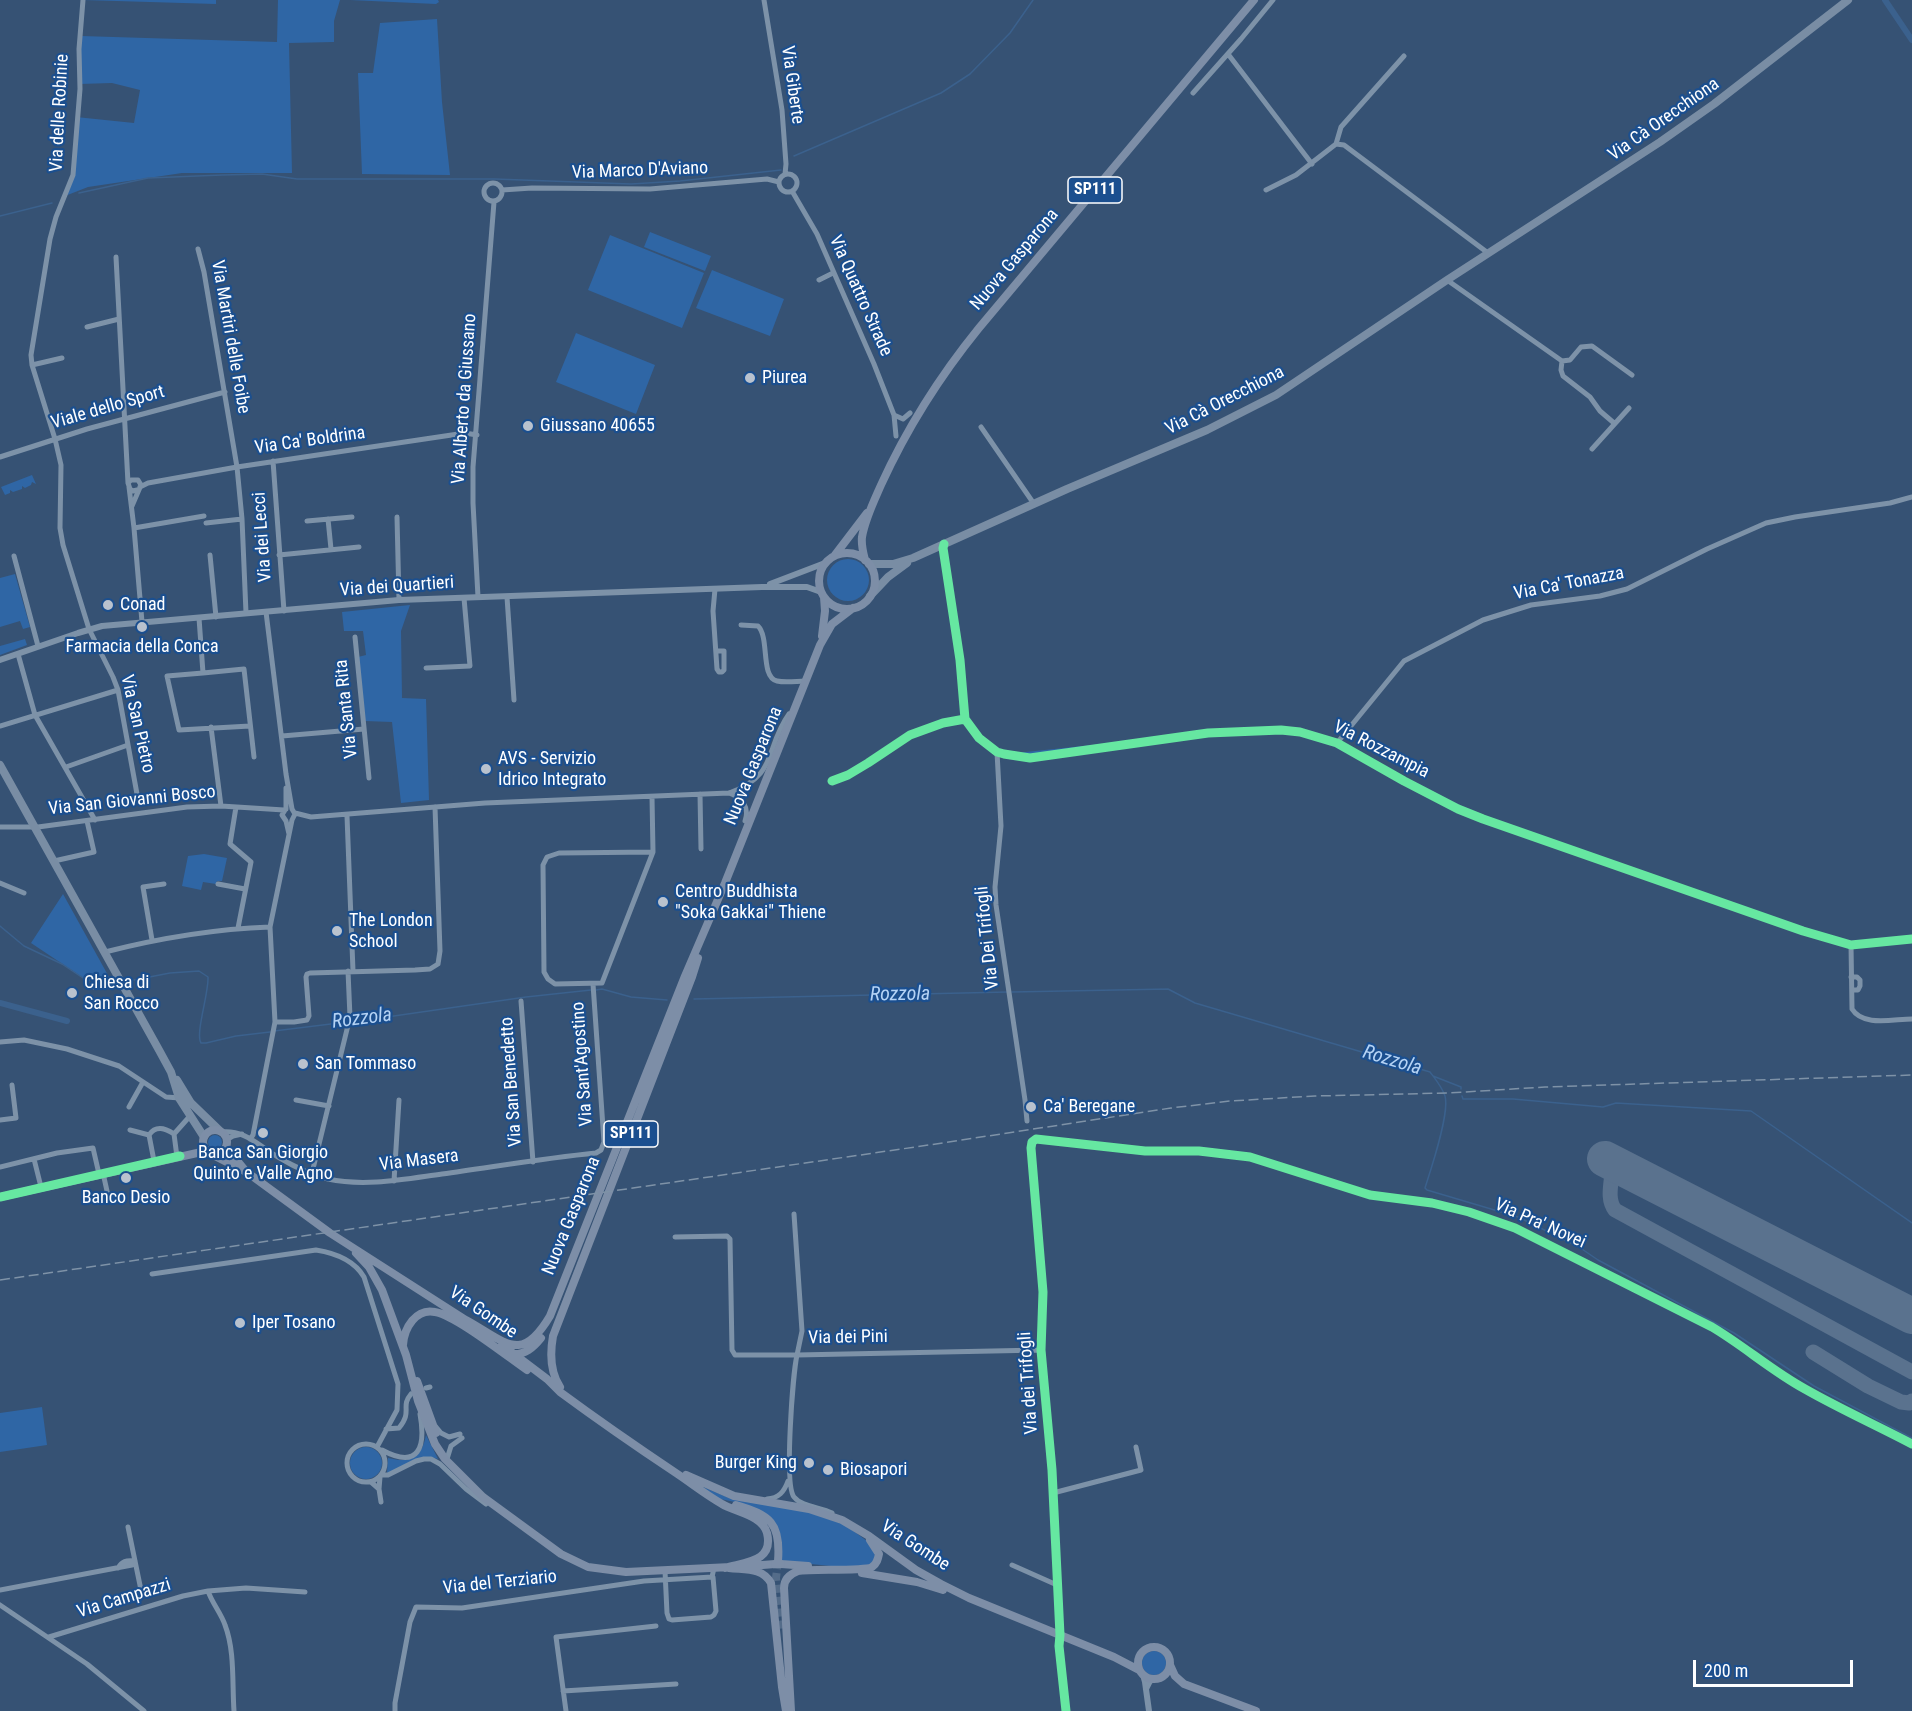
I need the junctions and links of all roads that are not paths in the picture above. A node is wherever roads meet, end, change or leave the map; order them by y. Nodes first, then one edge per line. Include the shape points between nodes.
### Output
1 (83, 0) edge
2 (764, 0) edge
3 (1254, 0) edge
4 (1273, 0) edge
5 (1848, 0) edge
6 (1230, 29) junction
7 (1241, 39) junction
8 (1228, 54) junction
9 (1404, 56) dead end
10 (1193, 93) dead end
11 (1336, 144) junction
12 (1312, 164) junction
13 (785, 174) junction
14 (779, 182) junction
15 (502, 190) junction
16 (1266, 190) dead end
17 (792, 191) junction
18 (494, 202) junction
19 (198, 249) dead end
20 (1488, 253) junction
21 (116, 257) dead end
22 (833, 273) junction
23 (819, 280) dead end
24 (1447, 280) junction
25 (119, 319) junction
26 (87, 327) dead end
27 (62, 358) dead end
28 (1562, 361) junction
29 (32, 365) junction
30 (1632, 375) dead end
31 (225, 392) junction
32 (1629, 408) dead end
33 (910, 413) dead end
34 (894, 415) junction
35 (124, 419) junction
36 (1614, 423) junction
37 (981, 427) dead end
38 (477, 435) junction
39 (896, 436) dead end
40 (55, 439) junction
41 (1592, 449) dead end
42 (0, 458) edge
43 (273, 461) junction
44 (128, 466) junction
45 (237, 466) junction
46 (136, 479) junction
47 (148, 483) junction
48 (129, 485) junction
49 (139, 489) junction
50 (1912, 497) edge
51 (874, 502) junction
52 (1033, 504) junction
53 (132, 507) junction
54 (204, 516) dead end
55 (352, 517) dead end
56 (397, 517) dead end
57 (242, 519) junction
58 (328, 519) junction
59 (307, 521) dead end
60 (206, 523) dead end
61 (134, 528) junction
62 (944, 544) junction
63 (359, 547) dead end
64 (331, 549) junction
65 (210, 555) dead end
66 (279, 555) junction
67 (15, 556) dead end
68 (834, 556) junction
69 (913, 558) junction
70 (867, 562) junction
71 (825, 563) junction
72 (762, 587) junction
73 (715, 589) junction
74 (823, 595) junction
75 (870, 596) junction
76 (478, 597) junction
77 (507, 597) junction
78 (464, 598) junction
79 (399, 600) junction
80 (852, 608) junction
81 (284, 610) junction
82 (266, 612) junction
83 (246, 613) junction
84 (216, 616) junction
85 (199, 618) junction
86 (142, 622) junction
87 (741, 625) dead end
88 (89, 629) junction
89 (355, 637) dead end
90 (820, 645) junction
91 (39, 646) junction
92 (716, 651) dead end
93 (18, 654) junction
94 (0, 660) edge
95 (426, 668) dead end
96 (203, 673) junction
97 (806, 681) junction
98 (118, 690) junction
99 (514, 700) dead end
100 (797, 703) junction
101 (35, 715) junction
102 (965, 719) junction
103 (0, 726) edge
104 (250, 726) junction
105 (211, 727) junction
106 (364, 729) junction
107 (282, 736) junction
108 (1337, 743) junction
109 (128, 745) junction
110 (997, 752) junction
111 (254, 758) dead end
112 (0, 765) edge
113 (66, 767) junction
114 (369, 778) dead end
115 (832, 781) dead end
116 (729, 793) junction
117 (137, 794) dead end
118 (700, 794) junction
119 (652, 797) junction
120 (221, 806) junction
121 (236, 807) junction
122 (435, 807) junction
123 (267, 808) junction
124 (289, 810) junction
125 (347, 816) junction
126 (311, 818) junction
127 (288, 819) junction
128 (95, 820) junction
129 (87, 821) junction
130 (34, 827) junction
131 (2, 829) edge
132 (701, 849) dead end
133 (653, 852) junction
134 (54, 861) junction
135 (0, 883) edge
136 (725, 883) junction
137 (164, 884) dead end
138 (218, 884) dead end
139 (245, 889) junction
140 (24, 893) dead end
141 (270, 927) junction
142 (238, 928) junction
143 (705, 932) junction
144 (1912, 939) edge
145 (152, 940) junction
146 (1851, 945) junction
147 (105, 952) junction
148 (350, 971) junction
149 (121, 982) junction
150 (94, 987) dead end
151 (593, 988) junction
152 (521, 1001) dead end
153 (1912, 1018) edge
154 (274, 1028) junction
155 (0, 1042) edge
156 (171, 1072) junction
157 (143, 1082) junction
158 (12, 1085) dead end
159 (179, 1098) junction
160 (296, 1100) dead end
161 (399, 1100) dead end
162 (192, 1105) junction
163 (329, 1106) junction
164 (129, 1107) dead end
165 (191, 1118) junction
166 (0, 1120) edge
167 (1027, 1121) dead end
168 (130, 1130) dead end
169 (174, 1134) junction
170 (243, 1134) junction
171 (149, 1135) junction
172 (223, 1138) junction
173 (1043, 1138) joint
174 (203, 1139) junction
175 (250, 1139) junction
176 (604, 1142) joint
177 (208, 1153) junction
178 (178, 1157) junction
179 (34, 1159) junction
180 (154, 1161) junction
181 (533, 1162) junction
182 (226, 1163) junction
183 (0, 1167) edge
184 (248, 1173) junction
185 (312, 1173) junction
186 (101, 1174) junction
187 (394, 1181) junction
188 (41, 1187) junction
189 (0, 1197) edge
190 (109, 1200) dead end
191 (794, 1214) dead end
192 (675, 1237) dead end
193 (345, 1242) junction
194 (152, 1274) dead end
195 (443, 1305) junction
196 (550, 1316) junction
197 (466, 1320) junction
198 (409, 1324) junction
199 (403, 1346) junction
200 (492, 1346) junction
201 (1041, 1350) junction
202 (515, 1354) junction
203 (797, 1355) junction
204 (412, 1373) junction
205 (411, 1394) dead end
206 (563, 1394) junction
207 (418, 1401) junction
208 (433, 1423) junction
209 (386, 1429) junction
210 (1912, 1444) edge
211 (1136, 1447) dead end
212 (379, 1448) junction
213 (449, 1462) junction
214 (669, 1468) junction
215 (381, 1476) junction
216 (790, 1477) junction
217 (371, 1482) junction
218 (379, 1489) junction
219 (1053, 1493) junction
220 (711, 1497) junction
221 (748, 1499) junction
222 (381, 1502) dead end
223 (842, 1520) junction
224 (518, 1524) junction
225 (128, 1527) dead end
226 (135, 1561) junction
227 (778, 1563) junction
228 (1012, 1565) dead end
229 (725, 1568) junction
230 (836, 1569) junction
231 (625, 1572) junction
232 (713, 1572) junction
233 (665, 1575) junction
234 (622, 1584) junction
235 (1057, 1585) junction
236 (0, 1590) edge
237 (208, 1591) junction
238 (305, 1592) dead end
239 (142, 1595) dead end
240 (969, 1598) junction
241 (0, 1605) edge
242 (656, 1626) dead end
243 (781, 1630) tunnel mouth
244 (1060, 1635) junction
245 (49, 1637) junction
246 (1144, 1649) junction
247 (1114, 1657) junction
248 (1170, 1665) junction
249 (1141, 1673) junction
250 (1157, 1679) junction
251 (676, 1684) dead end
252 (1184, 1684) junction
253 (1146, 1689) junction
254 (563, 1691) junction
255 (144, 1711) edge
256 (234, 1711) edge
257 (395, 1711) edge
258 (566, 1711) edge
259 (789, 1711) edge
260 (1066, 1711) edge
261 (1149, 1711) edge
262 (1256, 1711) edge

1 - 29 street, Via delle Robinie via 73,175 50,239
2 - 13 street, Via Giberte via 782,110
3 - 6 main road, Nuova Gasparona / SP111
4 - 7 street
5 - 20 main road, Via Cà Orecchiona via 1714,104
6 - 7 street
6 - 51 main road, Nuova Gasparona / SP111 via 964,347 899,447
7 - 8 street
8 - 10 street
8 - 12 street
9 - 11 street via 1341,127
11 - 12 street
11 - 20 street via 1344,145
12 - 16 street
13 - 14 street
13 - 17 street via 794,175 797,181
14 - 15 street, Via Marco D'Aviano via 767,179 650,189
14 - 17 street via 786,192
15 - 18 street via 501,198
15 - 18 street via 495,183 486,186 484,195
17 - 22 street, Via Quattro Strade via 813,226
18 - 38 street, Via Alberto da Giussano
19 - 31 street, Via Martiri delle Foibe
20 - 24 main road, Via Cà Orecchiona
21 - 25 street
22 - 23 street
22 - 34 street, Via Quattro Strade
24 - 28 street
24 - 52 main road, Via Cà Orecchiona via 1276,395 1207,430
25 - 26 street
25 - 35 street
27 - 29 street
28 - 30 street via 1570,360 1581,347 1592,346
28 - 36 street via 1563,376
29 - 40 street, Via delle Robinie
31 - 35 street, Viale dello Sport
31 - 45 street, Via Martiri delle Foibe
32 - 36 street
33 - 34 street via 903,419
34 - 39 street, Via Quattro Strade
35 - 40 street, Viale dello Sport
35 - 44 street
36 - 41 street
37 - 52 street
38 - 43 street, Via Ca' Boldrina via 465,433
38 - 76 street, Via Alberto da Giussano via 473,503
40 - 42 street, Viale dello Sport
40 - 88 street, Via delle Robinie via 61,465 63,546
43 - 45 street, Via Ca' Boldrina
43 - 66 street, Via dei Lecci
44 - 46 street
44 - 48 street
45 - 47 street, Via Ca' Boldrina
45 - 57 street, Via Martiri delle Foibe
46 - 47 street, Via Ca' Boldrina
46 - 48 street
46 - 49 street
47 - 49 street, Via Ca' Boldrina
48 - 49 street via 133,491
48 - 53 street
49 - 53 street
50 - 108 street, Via Ca' Tonazza via 1766,523 1627,589 1531,605 1483,620 1404,661
51 - 68 main road, Nuova Gasparona / SP111
51 - 70 main road, Nuova Gasparona / SP111 via 862,535
52 - 62 main road, Via Cà Orecchiona
53 - 61 street
54 - 61 street
55 - 58 street
56 - 79 street
57 - 60 street
57 - 83 street, Via Martiri delle Foibe
58 - 59 street
58 - 64 street
61 - 86 street
62 - 69 main road, Via Cà Orecchiona
62 - 102 street
63 - 64 street
64 - 66 street
65 - 84 street
66 - 81 street, Via dei Lecci
67 - 91 street
68 - 70 main road via 850,553
68 - 71 main road, Nuova Gasparona / SP111
69 - 70 main road, Via Cà Orecchiona via 893,564
69 - 75 main road, Via Cà Orecchiona
70 - 75 main road, Nuova Gasparona / SP111 via 875,579
71 - 72 street, Via dei Quartieri
71 - 74 main road, Nuova Gasparona / SP111 via 820,574
72 - 73 street, Via dei Quartieri
72 - 74 street, Via dei Quartieri via 807,587
73 - 77 street, Via dei Quartieri
73 - 92 street
74 - 80 main road via 837,607
74 - 90 main road, Nuova Gasparona / SP111 via 825,619
75 - 80 main road, Nuova Gasparona / SP111
76 - 77 street, Via dei Quartieri
76 - 78 street, Via dei Quartieri
77 - 99 street
78 - 79 street, Via dei Quartieri
78 - 95 street via 470,666
79 - 81 street, Via dei Quartieri
80 - 90 main road, Nuova Gasparona / SP111 via 832,624
81 - 82 street, Via dei Quartieri
82 - 83 street, Via dei Quartieri
82 - 107 street
83 - 84 street, Via dei Quartieri
84 - 85 street, Via dei Quartieri
85 - 86 street, Via dei Quartieri
85 - 96 street
86 - 88 street, Via dei Quartieri
87 - 97 street via 758,626 763,632 768,671 773,679
88 - 91 street, Via dei Quartieri
88 - 98 street, Via San Pietro
89 - 106 street, Via Santa Rita
90 - 97 main road, Nuova Gasparona / SP111
91 - 93 street, Via dei Quartieri
93 - 94 street, Via dei Quartieri
93 - 101 street
96 - 104 street via 244,669
96 - 105 street via 167,676 179,730
97 - 100 main road, Nuova Gasparona / SP111
98 - 101 street
98 - 109 street, Via San Pietro
100 - 116 street via 758,778
100 - 136 main road, Nuova Gasparona / SP111
101 - 103 street
101 - 113 street
102 - 110 street via 979,738
102 - 115 street via 910,735
104 - 105 street
104 - 111 street
105 - 120 street
106 - 107 street
106 - 114 street, Via Santa Rita
107 - 124 street
108 - 110 street, Via Rozzampia via 1281,730 1208,733 1030,758
108 - 146 street, Via Rozzampia via 1404,782 1483,819
109 - 113 street
109 - 117 street, Via San Pietro
110 - 167 street, Via Dei Trifogli via 1001,826 995,887
112 - 130 main road
113 - 128 street
116 - 118 street, Via San Giovanni Bosco
116 - 136 street via 739,797 747,816
118 - 119 street, Via San Giovanni Bosco
118 - 132 street
119 - 122 street, Via San Giovanni Bosco
119 - 133 street
120 - 121 street, Via San Giovanni Bosco
120 - 128 street, Via San Giovanni Bosco via 130,813
121 - 123 street, Via San Giovanni Bosco
121 - 139 street via 230,844 250,862
122 - 125 street, Via San Giovanni Bosco
122 - 148 street via 438,964 430,969
123 - 124 street, Via San Giovanni Bosco
123 - 127 street, Via San Giovanni Bosco
124 - 126 street, Via San Giovanni Bosco
124 - 127 street
124 - 127 street
125 - 126 street, Via San Giovanni Bosco
125 - 148 street
126 - 127 street
127 - 141 street via 289,835
128 - 129 street, Via San Giovanni Bosco
129 - 130 street, Via San Giovanni Bosco
129 - 134 street via 94,852
130 - 131 street, Via San Giovanni Bosco
130 - 134 main road
133 - 151 street via 602,982
133 - 151 street via 560,853 547,857 543,866 544,972 555,984
134 - 147 main road
135 - 140 street
136 - 143 main road, Nuova Gasparona / SP111
137 - 145 street via 143,887
138 - 139 street
139 - 142 street
141 - 142 street
141 - 154 street
142 - 145 street
143 - 196 main road, Nuova Gasparona / SP111
143 - 206 main road, Nuova Gasparona / SP111 via 692,977 553,1336 554,1374
144 - 146 street, Via Rozzampia
145 - 147 street
146 - 153 street via 1852,1008 1856,1015 1871,1020
147 - 149 main road
148 - 154 street via 307,974 307,1020
148 - 163 street via 350,1017
149 - 150 street
149 - 156 main road
151 - 176 street, Via Sant'Agostino
152 - 181 street, Via San Benedetto
154 - 175 street
155 - 157 street via 24,1040 67,1049 119,1066
156 - 159 main road
156 - 162 main road
157 - 159 street via 166,1097
157 - 164 street
158 - 166 street via 16,1118
159 - 162 street
159 - 165 main road
160 - 163 street
161 - 187 street
162 - 165 street
162 - 172 main road
163 - 185 street
165 - 169 street
165 - 174 main road
168 - 171 street
169 - 171 street via 156,1128
169 - 178 street
170 - 172 street
170 - 172 street via 231,1131
170 - 175 street, Via Masera
171 - 180 street
172 - 174 main road via 211,1131
172 - 177 main road via 220,1153
172 - 184 main road
173 - 201 street, Via dei Trifogli via 1036,1138 1031,1148 1043,1292
173 - 210 street, Via Pra' Novei via 1145,1151 1199,1151 1250,1157 1370,1195 1432,1203 1499,1221 1712,1327 1805,1389
174 - 177 main road
174 - 178 main road via 199,1146
175 - 185 street, Via Masera
176 - 181 street, Via Masera via 596,1153
177 - 178 main road
177 - 182 main road
178 - 180 main road
178 - 182 main road
179 - 183 street
179 - 186 street via 93,1148
179 - 188 street
180 - 186 main road
181 - 187 street, Via Masera
182 - 184 main road
184 - 193 main road, Via Gombe
185 - 187 street, Via Masera via 340,1180
186 - 188 main road
186 - 190 street
188 - 189 main road
191 - 203 street, Via dei Pini via 802,1331
192 - 203 street via 730,1239 735,1354
193 - 195 main road, Via Gombe
193 - 199 main road, Via del Terziario via 377,1280
194 - 209 street via 316,1250 350,1262 368,1286 398,1384 397,1410
195 - 197 main road, Via Gombe
195 - 198 main road via 426,1306
196 - 197 main road, Nuova Gasparona / SP111 via 534,1339 515,1346
196 - 202 main road, SP111 via 533,1347
197 - 202 main road, Via Gombe
198 - 199 main road
198 - 200 main road via 425,1312 437,1312
199 - 204 main road, Via del Terziario
200 - 202 main road
200 - 206 main road
201 - 203 street, Via dei Pini
201 - 219 street, Via dei Trifogli
202 - 206 main road, Via Gombe
203 - 216 street via 791,1405
204 - 207 main road, Via del Terziario
204 - 208 main road, Via del Terziario
205 - 209 street via 406,1401 405,1421 399,1428
206 - 214 main road, Via Gombe
207 - 212 street, Via del Terziario via 423,1433 417,1452 403,1458
207 - 213 main road, Via del Terziario via 435,1444
208 - 213 main road, Via del Terziario
208 - 213 street via 449,1437 461,1436 451,1446
209 - 212 street
211 - 219 street via 1141,1470
212 - 215 street via 386,1459
212 - 217 street via 359,1445 347,1461 355,1479
213 - 224 main road, Via del Terziario via 483,1497
214 - 220 main road, Via Gombe
214 - 221 main road, Via Gombe
215 - 217 street
215 - 218 street
215 - 224 street, Via del Terziario via 424,1459 431,1460 502,1516
216 - 221 street via 783,1492 774,1498
216 - 223 street via 794,1498
217 - 218 street
218 - 222 street
219 - 235 street, Via dei Trifogli
220 - 227 main road via 752,1510 768,1520 779,1539
220 - 229 main road via 766,1529 766,1550 758,1560
221 - 223 main road, Via Gombe via 809,1509
223 - 230 main road via 870,1540 879,1558 867,1569
223 - 240 main road, Via Gombe via 916,1570
224 - 231 main road, Via del Terziario via 581,1565
225 - 226 street
226 - 236 street via 127,1560 118,1568
226 - 239 street
227 - 229 main road, Via del Terziario
227 - 230 main road, Via del Terziario
228 - 235 street
229 - 232 main road, Via del Terziario
229 - 259 main road via 758,1571 770,1580
230 - 240 main road, Via del Terziario via 917,1582
230 - 259 main road via 798,1571 784,1585
231 - 233 main road, Via del Terziario
231 - 234 street
232 - 233 main road, Via del Terziario
232 - 233 street via 716,1611 711,1617 669,1618
233 - 234 street, Via del Terziario
234 - 257 street, Via del Terziario via 462,1608 416,1607
235 - 244 street, Via dei Trifogli
237 - 238 street, Via Campazzi via 246,1588
237 - 245 street, Via Campazzi
237 - 256 street via 230,1642
240 - 244 main road, Via Gombe
241 - 245 street
242 - 254 street via 556,1637
243 - 259 main road
244 - 247 main road, Via Gombe
244 - 260 street, Via dei Trifogli
245 - 255 street
246 - 247 main road via 1130,1657
246 - 248 main road via 1162,1648
246 - 249 main road via 1138,1656
247 - 249 main road, Via Gombe
248 - 250 main road
248 - 252 main road via 1175,1677
249 - 250 main road
249 - 253 street
250 - 252 main road
250 - 253 street via 1150,1681
251 - 254 street
252 - 262 main road
253 - 261 street
254 - 258 street

